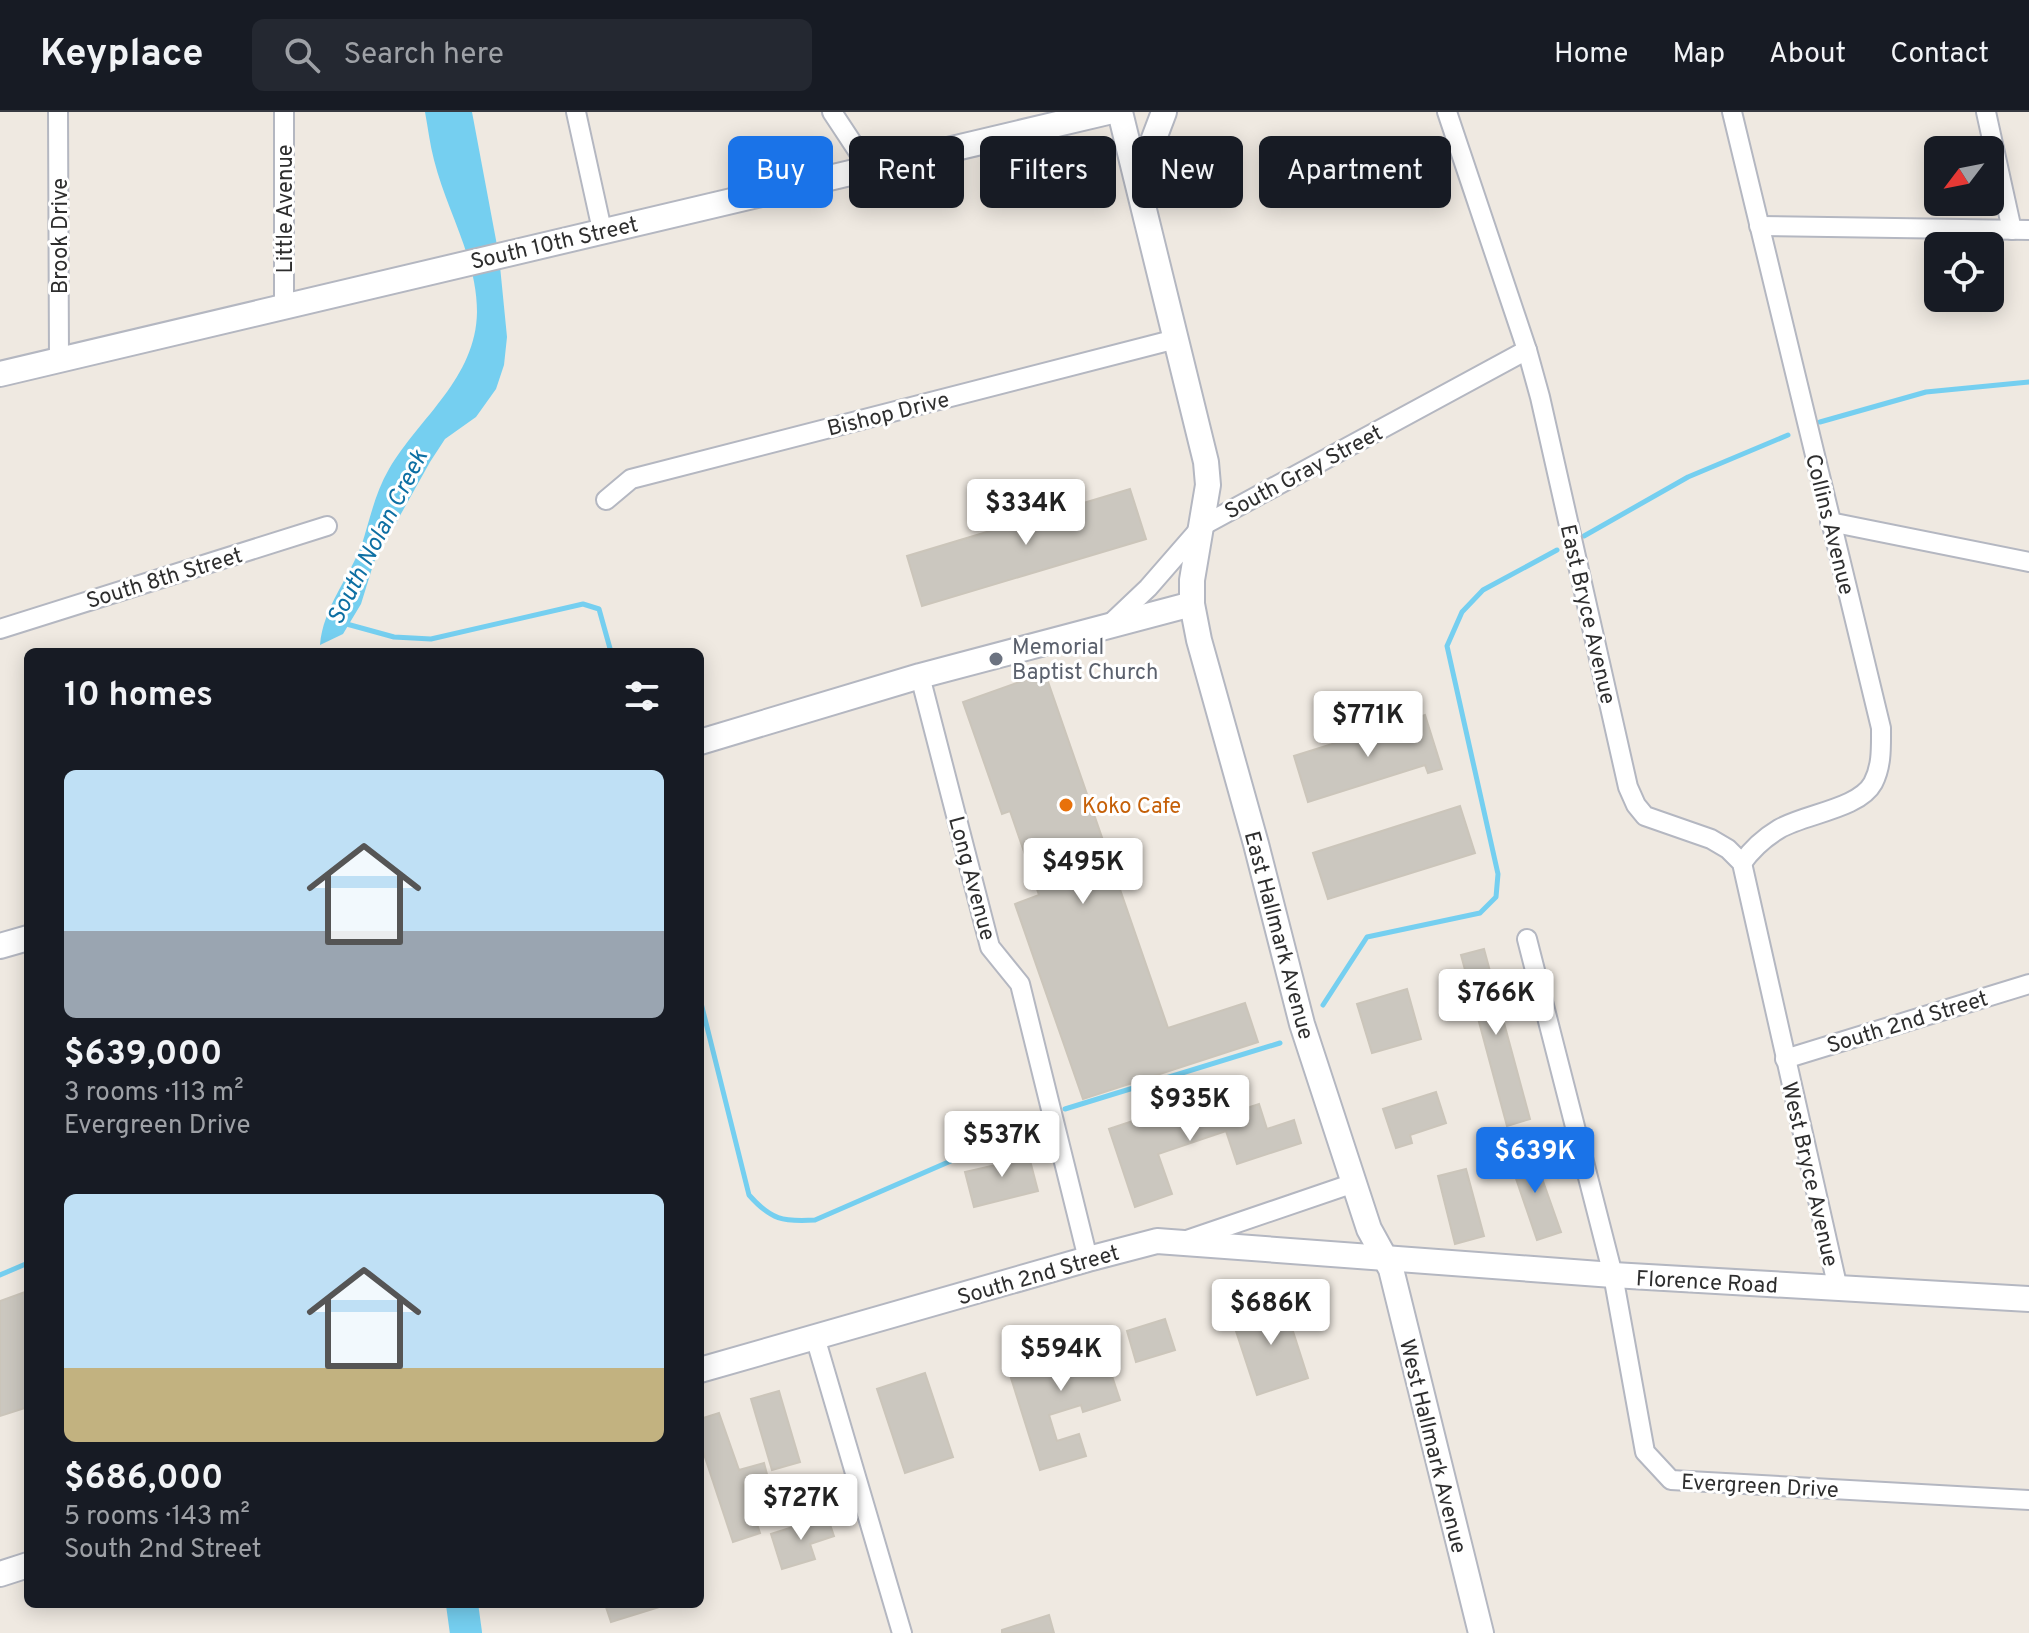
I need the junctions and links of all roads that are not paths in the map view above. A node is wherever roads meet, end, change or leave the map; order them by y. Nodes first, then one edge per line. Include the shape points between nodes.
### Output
1 (58, 112) edge
2 (284, 112) edge
3 (576, 112) edge
4 (832, 112) edge
5 (1108, 112) edge
6 (1120, 112) edge
7 (1164, 112) edge
8 (1447, 112) edge
9 (1732, 112) edge
10 (1986, 112) edge
11 (849, 138) edge
12 (964, 146) edge
13 (849, 173) edge
14 (1147, 222) junction
15 (1759, 226) junction
16 (602, 230) junction
17 (2020, 230) edge
18 (284, 307) junction
19 (1176, 339) junction
20 (1527, 350) junction
21 (59, 361) junction
22 (0, 374) edge
23 (606, 500) dead end
24 (1830, 522) junction
25 (327, 526) dead end
26 (1202, 526) junction
27 (2029, 562) edge
28 (1192, 604) junction
29 (1107, 627) junction
30 (0, 629) edge
31 (920, 676) junction
32 (704, 741) edge
33 (1742, 863) junction
34 (24, 939) edge
35 (1527, 939) dead end
36 (0, 946) edge
37 (2029, 984) edge
38 (1785, 1059) junction
39 (1354, 1183) junction
40 (1178, 1243) junction
41 (1088, 1259) junction
42 (1385, 1260) junction
43 (1613, 1275) junction
44 (1838, 1289) junction
45 (2029, 1299) edge
46 (815, 1337) junction
47 (704, 1369) edge
48 (2029, 1500) edge
49 (24, 1566) edge
50 (0, 1574) edge
51 (902, 1633) edge
52 (1481, 1633) edge

1 - 21 street, Brook Drive
2 - 18 street, Little Avenue
3 - 16 street
4 - 11 street
5 - 12 street, South 10th Street
6 - 14 street
7 - 14 street via 1150,149
8 - 20 street, East Bryce Avenue
9 - 15 street, Collins Avenue
10 - 17 street
13 - 16 street, South 10th Street
14 - 19 street, East Hallmark Avenue
15 - 17 street
15 - 24 street, Collins Avenue
16 - 18 street, South 10th Street
18 - 21 street, South 10th Street
19 - 23 street, Bishop Drive via 631,479
19 - 26 street, East Hallmark Avenue via 1206,462
20 - 26 street, South Gray Street
20 - 33 street, East Bryce Avenue via 1628,787 1645,816 1711,839
21 - 22 street, South 10th Street
24 - 27 street
24 - 33 street, Collins Avenue via 1881,728 1879,769 1859,797 1781,828
25 - 30 street, South 8th Street
26 - 28 street, East Hallmark Avenue
26 - 29 street, South Gray Street
28 - 29 street, South Gray Street
28 - 39 street, East Hallmark Avenue via 1302,1024
29 - 31 street, South Gray Street
31 - 32 street, South Gray Street
31 - 41 street, Long Avenue via 990,947 1020,984
33 - 38 street
34 - 36 street
35 - 43 street, Evergreen Drive
37 - 38 street, South 2nd Street
38 - 44 street, West Bryce Avenue
39 - 40 street
39 - 42 street, East Hallmark Avenue
40 - 41 street, South 2nd Street via 1157,1241
40 - 42 street, South 2nd Street
41 - 46 street, South 2nd Street
42 - 43 street, Florence Road
42 - 52 street, West Hallmark Avenue
43 - 44 street, Florence Road
43 - 48 street, Evergreen Drive via 1645,1452 1671,1480
44 - 45 street, Florence Road
46 - 47 street, South 2nd Street
46 - 51 street
49 - 50 street

